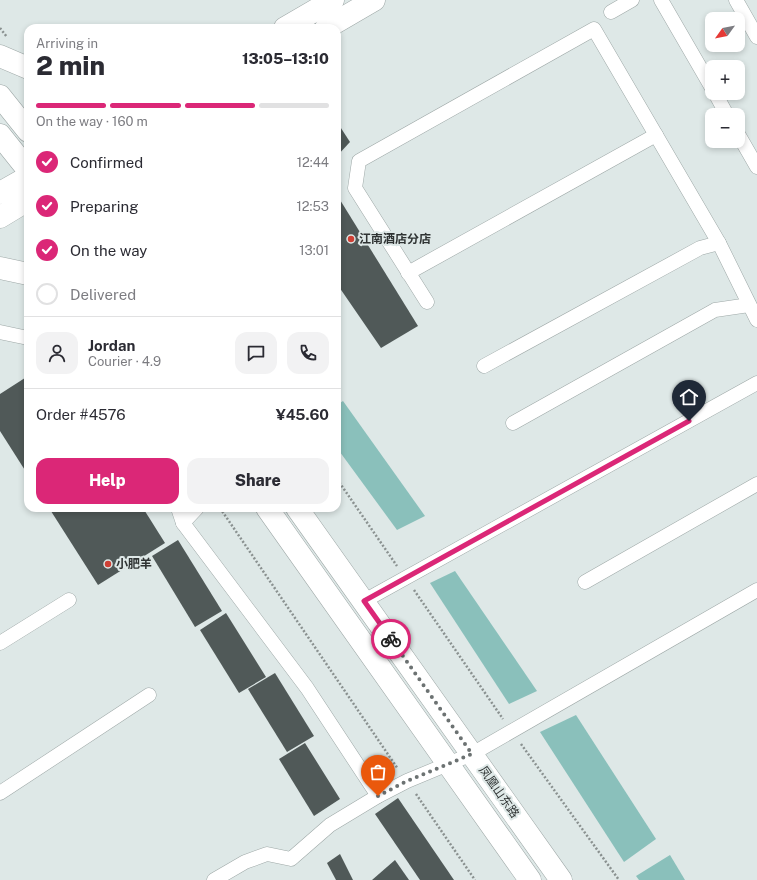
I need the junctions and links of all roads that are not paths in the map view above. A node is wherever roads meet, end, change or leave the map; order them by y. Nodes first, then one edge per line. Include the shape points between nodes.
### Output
1 (333, 0) edge
2 (374, 0) edge
3 (632, 0) edge
4 (661, 0) edge
5 (736, 0) edge
6 (611, 12) dead end
7 (293, 24) edge
8 (333, 24) edge
9 (757, 37) edge
10 (0, 56) edge
11 (24, 66) edge
12 (705, 76) edge
13 (0, 96) edge
14 (24, 126) edge
15 (0, 135) edge
16 (656, 135) junction
17 (745, 146) edge
18 (24, 165) edge
19 (757, 166) edge
20 (24, 179) edge
21 (0, 194) edge
22 (24, 202) edge
23 (0, 217) edge
24 (719, 244) junction
25 (0, 268) edge
26 (24, 273) edge
27 (408, 273) junction
28 (427, 302) dead end
29 (750, 305) junction
30 (757, 320) edge
31 (0, 332) edge
32 (24, 337) edge
33 (484, 366) dead end
34 (757, 383) edge
35 (513, 423) dead end
36 (757, 484) edge
37 (179, 512) edge
38 (193, 512) edge
39 (270, 512) edge
40 (300, 512) edge
41 (183, 523) junction
42 (585, 582) dead end
43 (757, 590) edge
44 (70, 600) dead end
45 (364, 601) junction
46 (0, 643) edge
47 (149, 695) dead end
48 (472, 754) junction
49 (448, 765) junction
50 (0, 793) edge
51 (378, 796) junction
52 (214, 880) edge
53 (530, 880) edge
54 (561, 880) edge

1 - 7 main road
2 - 8 main road
3 - 6 street
4 - 12 street
5 - 9 street
10 - 11 main road
13 - 14 main road
15 - 18 main road
16 - 24 street
16 - 27 street
16 - 27 street via 594,29 359,161 355,188
17 - 19 street
20 - 21 main road
22 - 23 main road
24 - 29 street
24 - 33 street via 700,248
25 - 26 main road
27 - 28 street
29 - 30 street
29 - 35 street via 716,310
31 - 32 street
34 - 45 street
36 - 42 street
37 - 41 street
38 - 41 street
39 - 49 main road
40 - 45 main road, 凤凰山东路
41 - 51 street via 307,688
43 - 48 street
44 - 46 street
45 - 48 main road, 凤凰山东路
47 - 50 street
48 - 49 street
48 - 54 main road, 凤凰山东路
49 - 51 street
49 - 53 main road
51 - 52 street via 330,825 291,859 267,854 245,862

